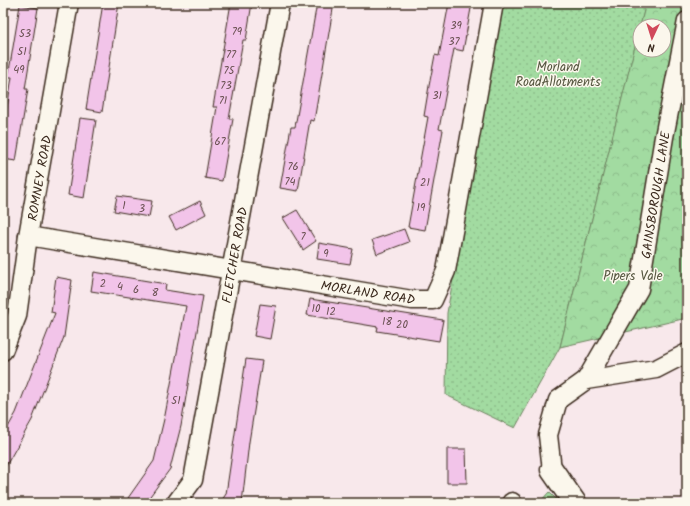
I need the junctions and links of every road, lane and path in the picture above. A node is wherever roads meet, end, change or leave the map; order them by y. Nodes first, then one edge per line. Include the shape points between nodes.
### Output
1 (69, 3) edge
2 (280, 3) edge
3 (494, 3) edge
4 (687, 21) edge
5 (28, 236) junction
6 (231, 269) junction
7 (3, 351) edge
8 (687, 354) edge
9 (586, 380) junction
10 (552, 470) joint
11 (176, 503) edge
12 (575, 503) edge

1 - 5 street, ROMNEY ROAD
2 - 6 street, FLETCHER ROAD
3 - 6 street, MORLAND ROAD via 446,271 433,300 412,300
4 - 9 street, GAINSBOROUGH LANE via 664,137 639,289
5 - 6 street, MORLAND ROAD
5 - 7 street, ROMNEY ROAD via 17,316
6 - 11 street, FLETCHER ROAD via 193,480
8 - 9 street via 656,369
9 - 10 street via 558,400 548,435
10 - 12 street

